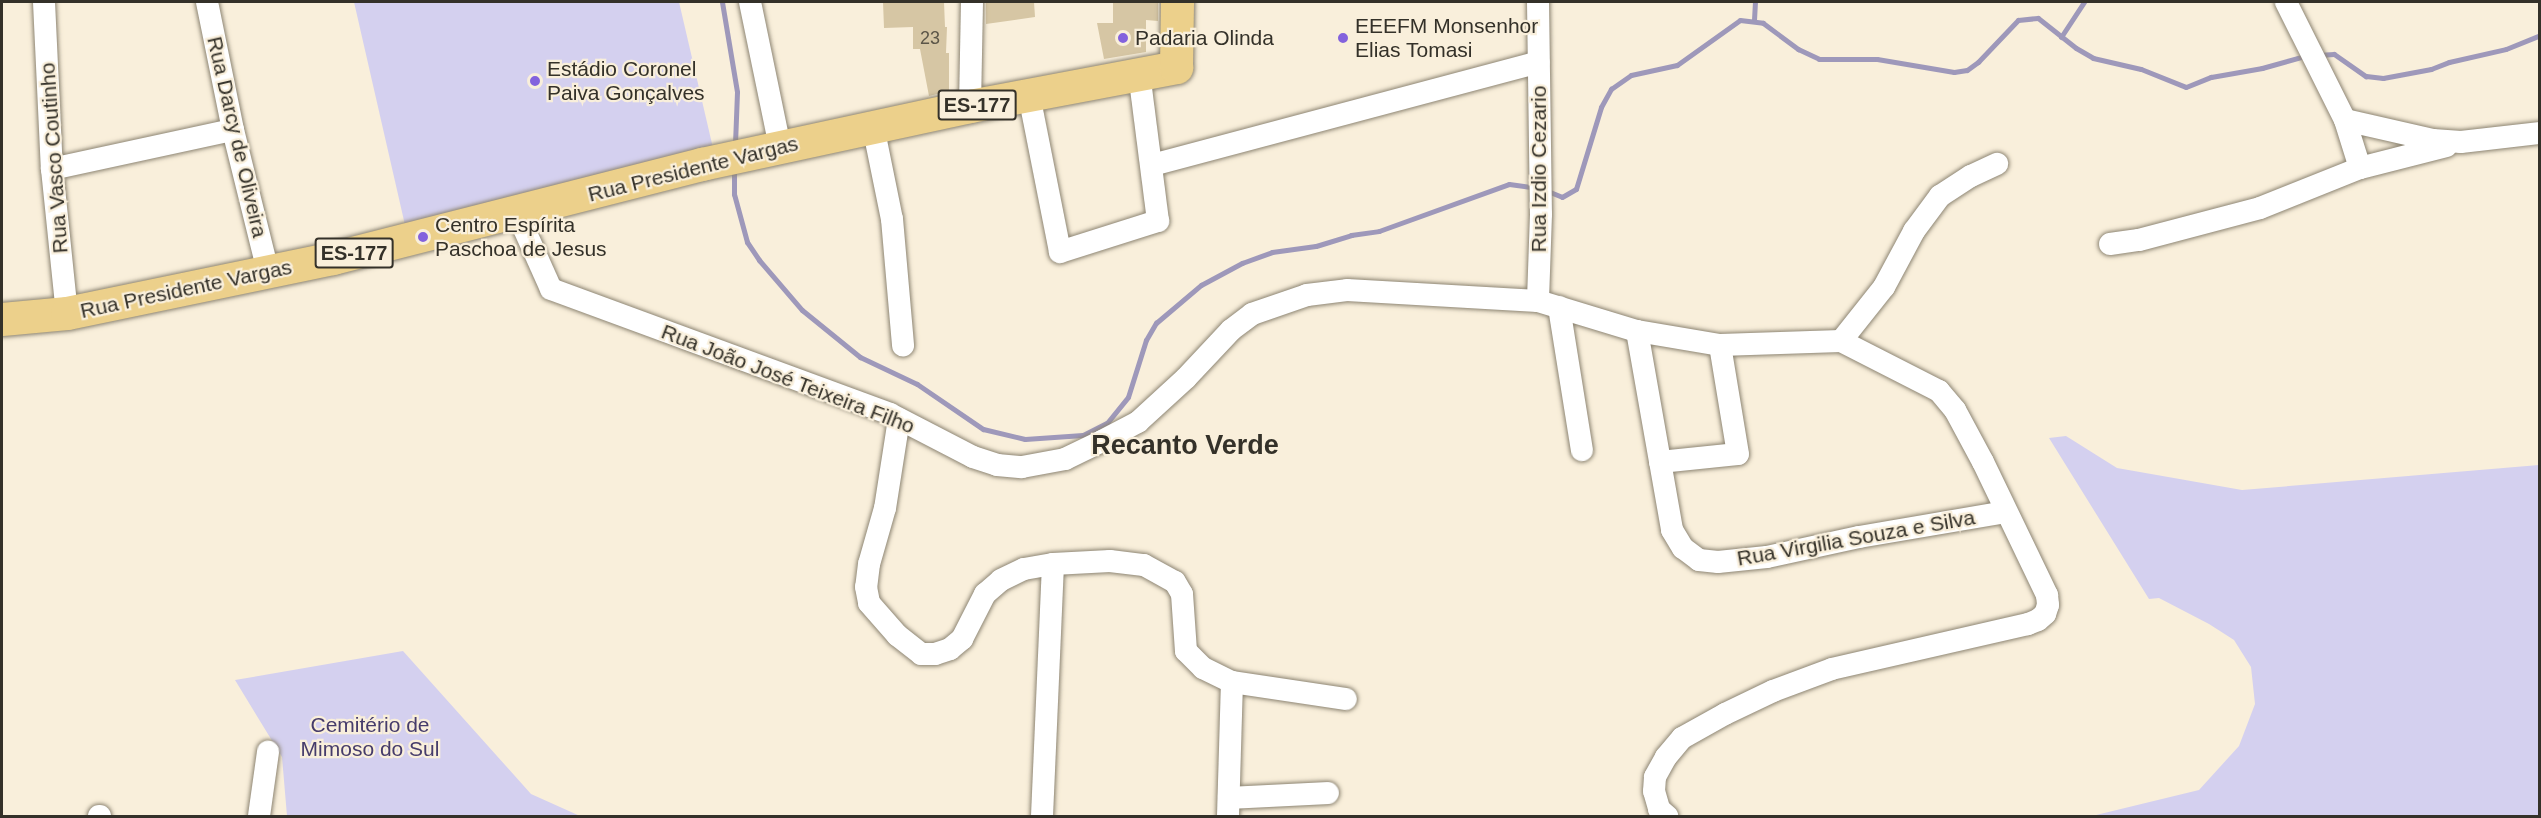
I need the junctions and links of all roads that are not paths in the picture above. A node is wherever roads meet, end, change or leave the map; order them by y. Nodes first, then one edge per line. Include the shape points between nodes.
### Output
1 (45, 2) edge
2 (207, 2) edge
3 (750, 2) edge
4 (972, 2) edge
5 (1177, 2) edge
6 (1538, 2) edge
7 (2286, 2) edge
8 (1538, 62) junction
9 (1139, 74) junction
10 (1029, 95) junction
11 (970, 106) junction
12 (2345, 120) junction
13 (873, 126) junction
14 (233, 130) junction
15 (2540, 134) edge
16 (2461, 142) junction
17 (780, 147) junction
18 (1997, 164) dead end
19 (1152, 165) junction
20 (2360, 168) junction
21 (52, 169) junction
22 (517, 213) junction
23 (2110, 244) dead end
24 (268, 271) junction
25 (1549, 304) junction
26 (67, 314) junction
27 (2, 319) edge
28 (1637, 331) junction
29 (1841, 341) junction
30 (1720, 345) junction
31 (903, 346) dead end
32 (899, 419) junction
33 (1582, 450) dead end
34 (1660, 462) junction
35 (2005, 512) junction
36 (1053, 564) junction
37 (1232, 682) junction
38 (1346, 699) dead end
39 (268, 752) dead end
40 (1328, 793) dead end
41 (1229, 807) edge
42 (259, 816) edge
43 (1042, 816) edge
44 (1667, 816) edge

1 - 21 street, Rua Vasco Coutinho
2 - 14 street, Rua Darcy de Oliveira
3 - 17 street
4 - 11 street
5 - 9 main road, Rua Presidente Vargas / ES-177 via 1176,67
6 - 8 street, Rua Izdio Cezario
7 - 12 street
8 - 19 street
8 - 25 street, Rua Izdio Cezario via 1541,214
9 - 10 main road, Rua Presidente Vargas / ES-177
9 - 19 street
10 - 11 main road, Rua Presidente Vargas / ES-177
10 - 19 street via 1060,252 1158,221
11 - 13 main road, Rua Presidente Vargas / ES-177
12 - 16 street via 2433,140
12 - 20 street
13 - 17 main road, Rua Presidente Vargas / ES-177
13 - 31 street via 892,219
14 - 21 street
14 - 24 street, Rua Darcy de Oliveira
15 - 16 street
16 - 20 street
17 - 22 main road, Rua Presidente Vargas / ES-177
18 - 29 street via 1940,195 1914,231 1884,287
20 - 23 street via 2260,208
21 - 26 street, Rua Vasco Coutinho
22 - 24 main road, Rua Presidente Vargas / ES-177
22 - 32 street, Rua João José Teixeira Filho via 551,289
24 - 26 main road, Rua Presidente Vargas / ES-177
25 - 28 street, Rua João José Teixeira Filho
25 - 32 street, Rua João José Teixeira Filho via 1347,290 1279,303 1252,314 1231,330 1138,422 1065,459 1033,465 997,465 973,457
25 - 33 street, Rua Izdio Cezario
26 - 27 main road, Rua Presidente Vargas / ES-177
28 - 30 street, Rua João José Teixeira Filho
28 - 34 street, Rua Virgilia Souza e Silva
29 - 30 street, Rua João José Teixeira Filho
29 - 35 street, Rua João José Teixeira Filho via 1940,392 1955,410
30 - 34 street via 1738,454
32 - 36 street via 885,508 866,587 870,603 897,634 921,654 950,649 962,639 985,594 1000,580 1024,569
34 - 35 street, Rua Virgilia Souza e Silva via 1672,530 1683,548 1699,560 1767,557
35 - 44 street, Rua João José Teixeira Filho via 2047,596 2048,605 2038,620 1832,669 1725,714 1682,738 1665,757 1655,777 1654,791 1659,809
36 - 37 street via 1110,561 1144,565 1164,574 1182,594 1186,651 1203,668
36 - 43 street
37 - 38 street
37 - 41 street
39 - 42 street
40 - 41 street

